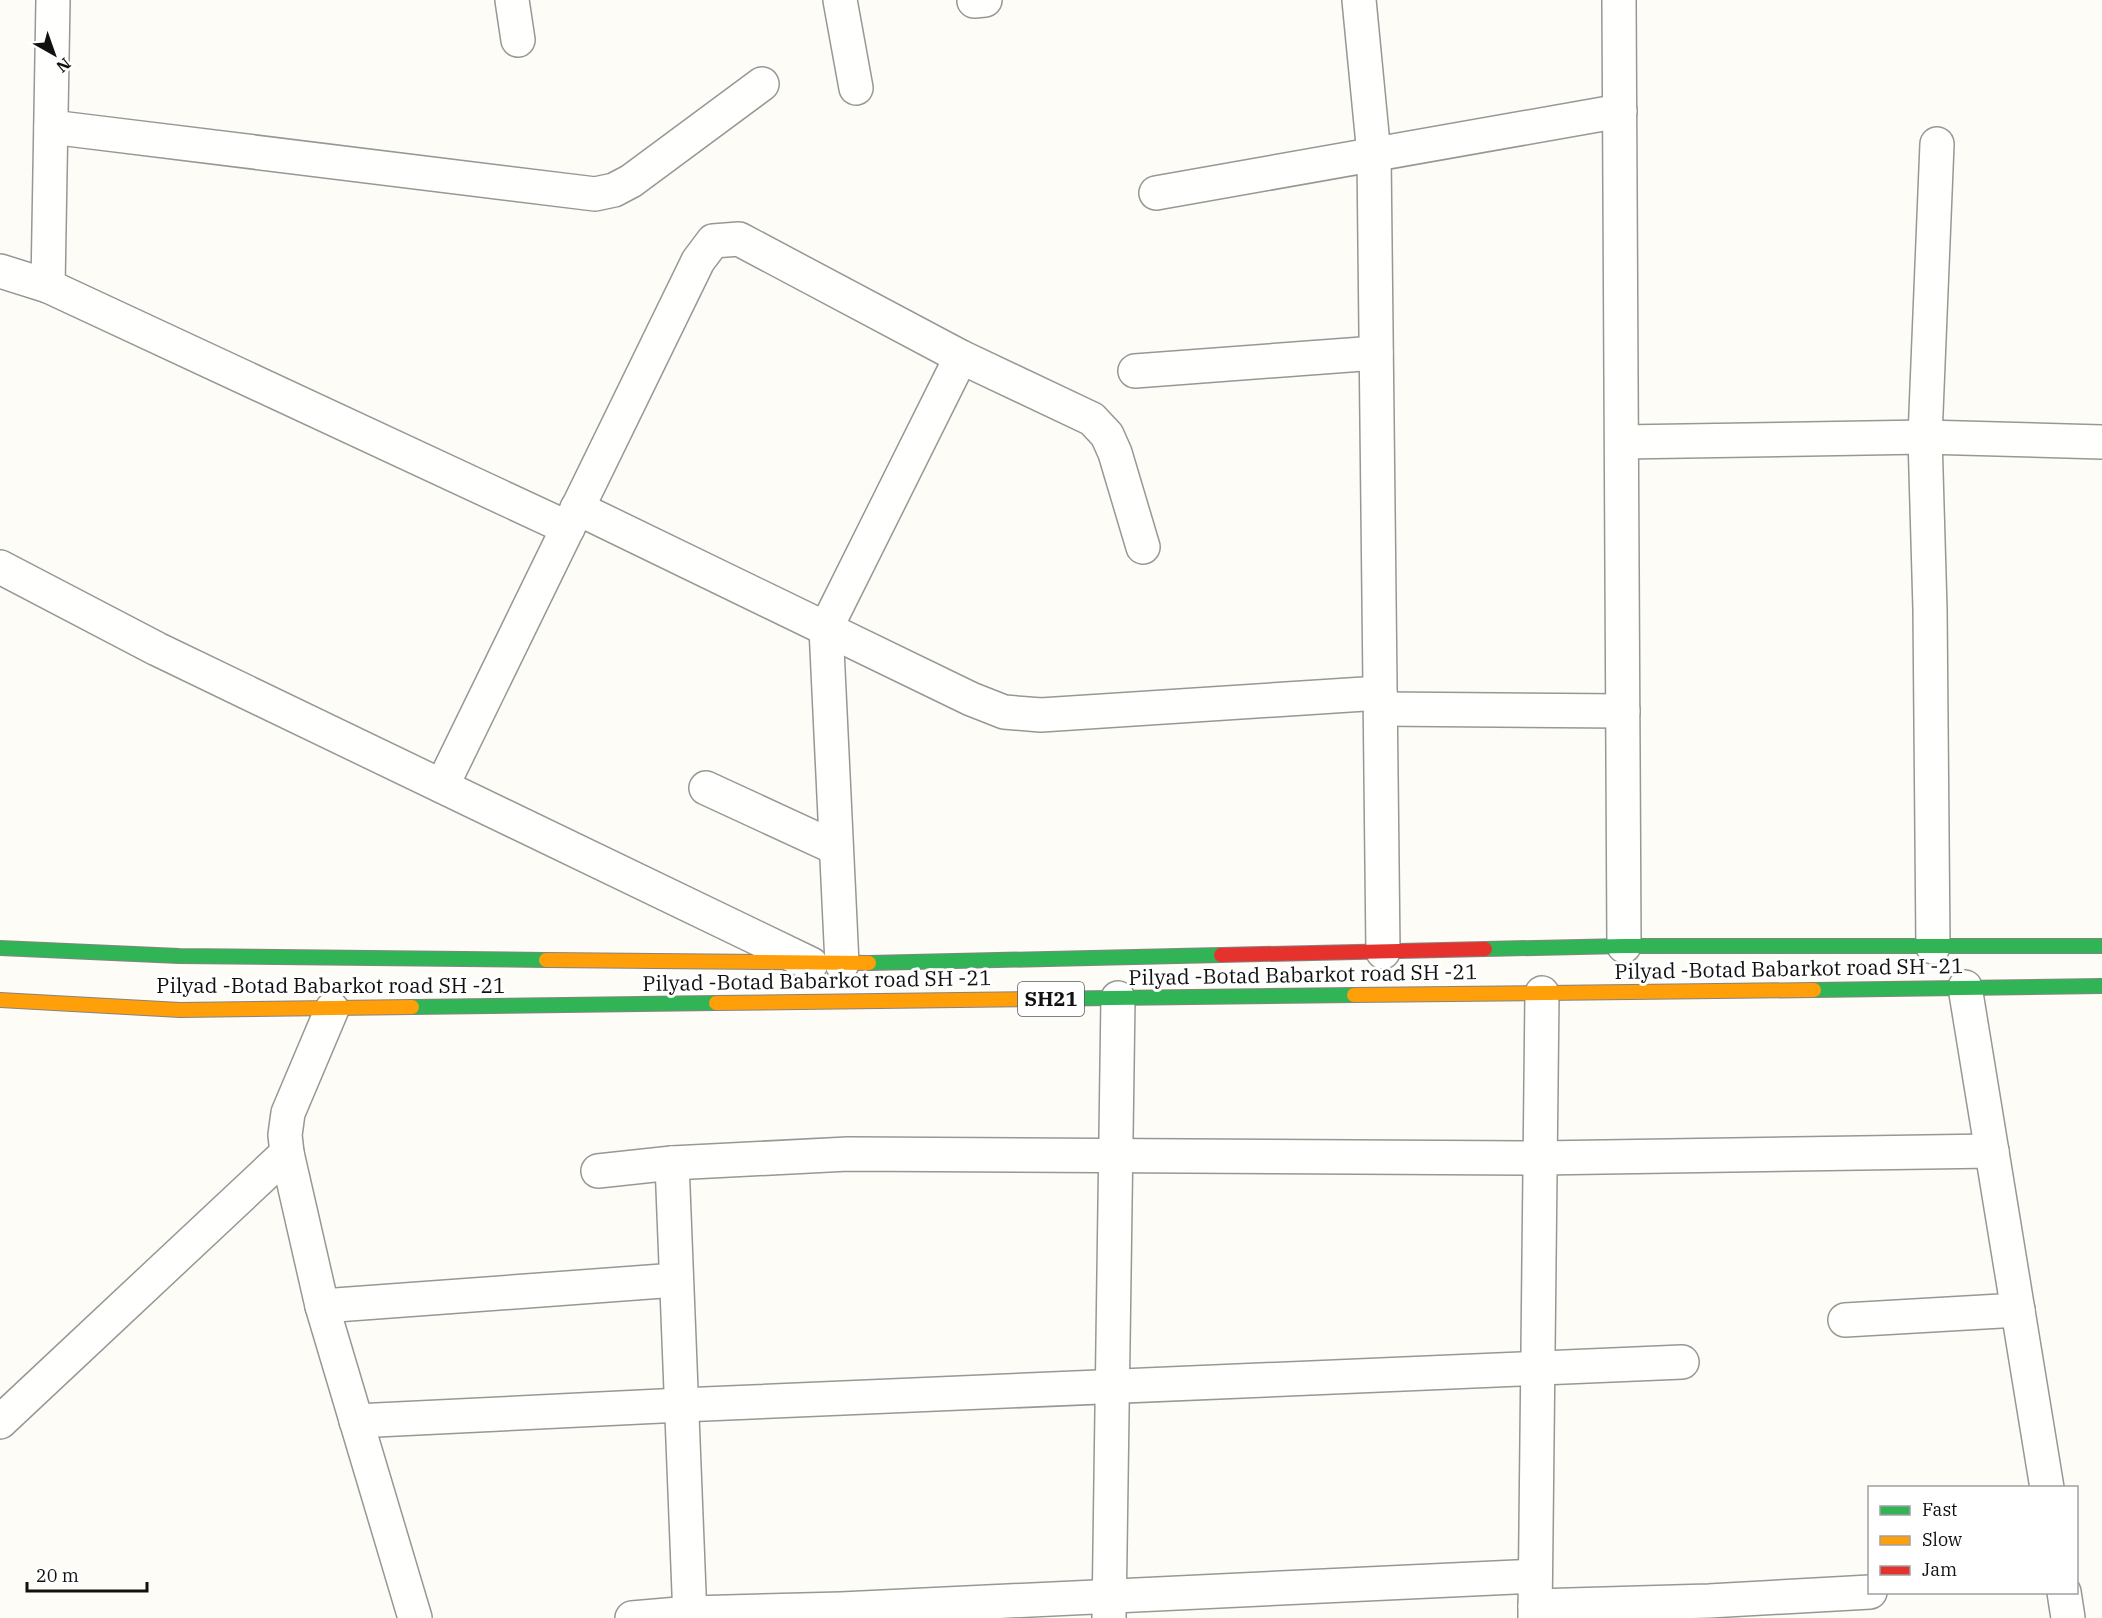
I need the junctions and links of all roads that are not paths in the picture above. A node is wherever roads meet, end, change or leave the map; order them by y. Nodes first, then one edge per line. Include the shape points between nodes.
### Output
1 (53, 0) edge
2 (512, 0) edge
3 (840, 0) edge
4 (1359, 0) edge
5 (1619, 0) edge
6 (518, 40) dead end
7 (762, 84) dead end
8 (856, 88) dead end
9 (1620, 111) junction
10 (51, 127) junction
11 (1938, 144) dead end
12 (1374, 155) junction
13 (1156, 194) dead end
14 (0, 271) edge
15 (48, 286) junction
16 (1376, 353) junction
17 (961, 357) junction
18 (1135, 371) dead end
19 (1925, 438) junction
20 (1622, 442) junction
21 (2102, 442) edge
22 (572, 518) junction
23 (1143, 547) dead end
24 (0, 567) edge
25 (826, 628) junction
26 (1381, 701) junction
27 (1623, 711) junction
28 (442, 786) junction
29 (706, 788) dead end
30 (836, 848) junction
31 (1624, 946) junction
32 (2102, 946) edge
33 (1933, 947) junction
34 (0, 948) edge
35 (1383, 952) junction
36 (827, 964) junction
37 (2102, 986) edge
38 (1965, 987) junction
39 (1542, 993) junction
40 (1118, 998) junction
41 (0, 1000) edge
42 (332, 1009) junction
43 (1992, 1151) junction
44 (287, 1153) junction
45 (1116, 1156) junction
46 (1540, 1158) junction
47 (672, 1162) junction
48 (598, 1171) dead end
49 (676, 1280) junction
50 (322, 1306) junction
51 (2018, 1310) junction
52 (1845, 1320) dead end
53 (1682, 1362) dead end
54 (1538, 1368) junction
55 (1112, 1386) junction
56 (681, 1405) junction
57 (356, 1421) junction
58 (0, 1422) edge
59 (2047, 1486) edge
60 (1868, 1592) edge
61 (2064, 1594) edge
62 (1535, 1600) edge
63 (1109, 1607) edge
64 (1711, 1610) edge
65 (690, 1616) edge
66 (415, 1618) edge
67 (632, 1618) edge
68 (2068, 1618) edge

1 - 10 street
2 - 6 street
3 - 8 street
4 - 12 street
5 - 9 street
7 - 10 street via 631,181 595,194
9 - 12 street
9 - 20 street
10 - 15 street
11 - 19 street
12 - 13 street
12 - 16 street
14 - 15 street
15 - 22 street
16 - 18 street
16 - 26 street
17 - 22 street via 739,239 713,242 698,261
17 - 23 street via 1092,419 1107,435 1115,453
17 - 25 street
19 - 20 street
19 - 21 street
19 - 33 street
20 - 27 street
22 - 25 street
22 - 28 street
24 - 28 street via 158,649
25 - 26 street via 1004,712 1041,715
25 - 30 street
26 - 27 street
26 - 35 street
27 - 31 street
28 - 36 street
29 - 30 street
30 - 36 street
31 - 33 main road, Pilyad -Botad Babarkot road SH -21 / SH21
31 - 35 main road, Pilyad -Botad Babarkot road SH -21 / SH21
32 - 33 main road, Pilyad -Botad Babarkot road SH -21 / SH21
34 - 36 main road, Pilyad -Botad Babarkot road SH -21 / SH21 via 624,967
35 - 36 main road, Pilyad -Botad Babarkot road SH -21 / SH21
37 - 38 main road, Pilyad -Botad Babarkot road SH -21 / SH21
38 - 39 main road, Pilyad -Botad Babarkot road SH -21 / SH21
38 - 43 street
39 - 40 main road, Pilyad -Botad Babarkot road SH -21 / SH21
39 - 46 street
40 - 42 main road, Pilyad -Botad Babarkot road SH -21 / SH21 via 621,999
40 - 45 street
41 - 42 main road, Pilyad -Botad Babarkot road SH -21 / SH21 via 180,1010
42 - 44 street via 288,1113
43 - 46 street
43 - 51 street
44 - 50 street
44 - 58 street
45 - 46 street
45 - 47 street via 848,1154
45 - 55 street
46 - 54 street
47 - 48 street
47 - 49 street
49 - 50 street
49 - 56 street
50 - 57 street
51 - 52 street
51 - 59 street
53 - 54 street
54 - 55 street
54 - 62 street
55 - 56 street
55 - 63 street
56 - 57 street
56 - 65 street
57 - 66 street
60 - 64 street
61 - 68 street
62 - 63 street
62 - 64 street
63 - 65 street
65 - 67 street

